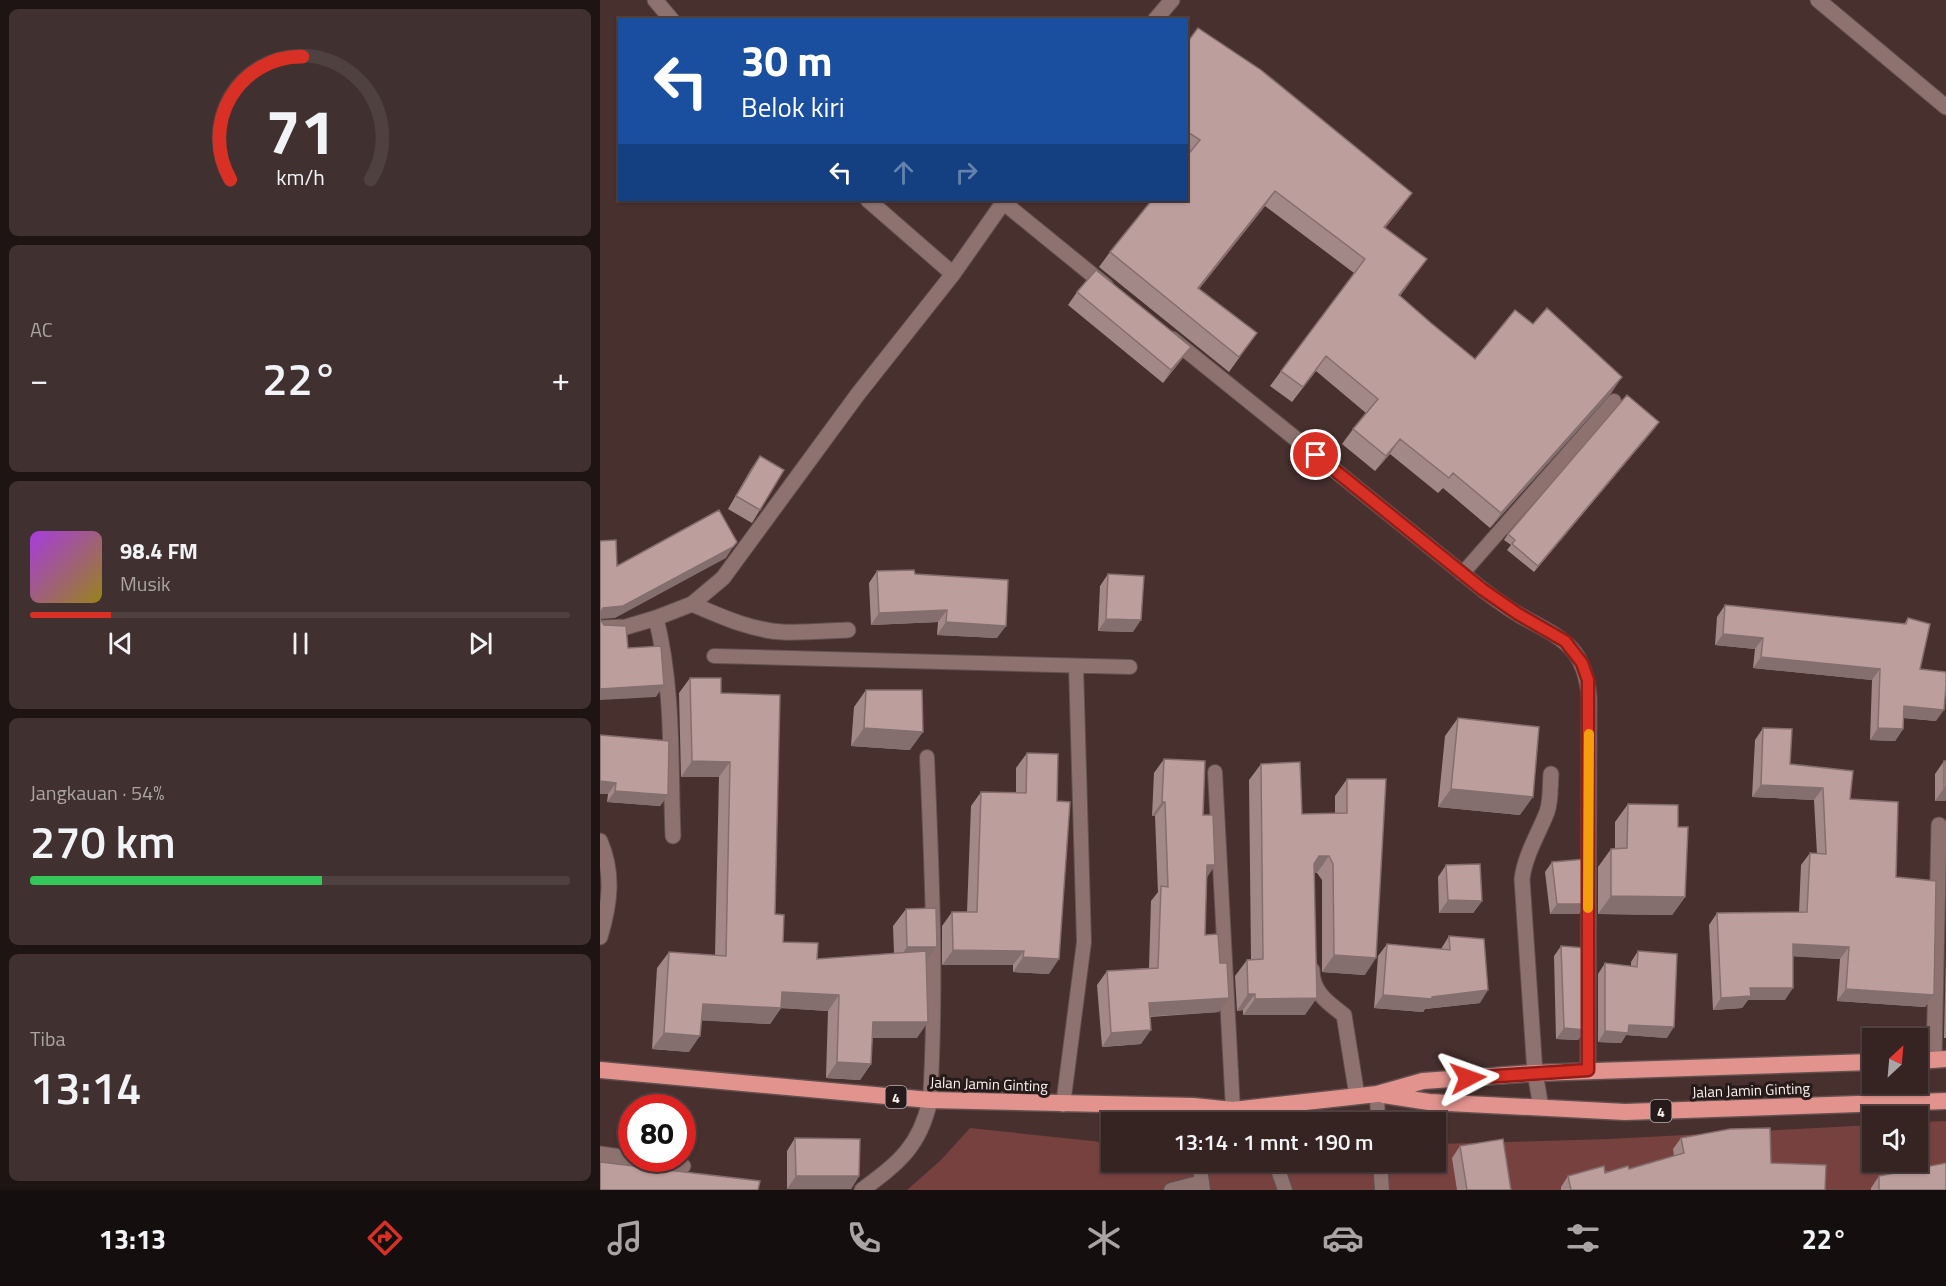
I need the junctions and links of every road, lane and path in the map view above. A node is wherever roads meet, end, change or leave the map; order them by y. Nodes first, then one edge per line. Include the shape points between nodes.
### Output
1 (655, 0) edge
2 (1172, 0) edge
3 (1818, 0) edge
4 (670, 18) edge
5 (1157, 18) edge
6 (1946, 107) edge
7 (869, 201) edge
8 (1004, 201) edge
9 (953, 274) junction
10 (1122, 299) edge
11 (1159, 328) edge
12 (1614, 401) edge
13 (1462, 574) junction
14 (692, 604) junction
15 (656, 618) junction
16 (600, 628) edge
17 (848, 630) dead end
18 (714, 656) dead end
19 (1076, 666) junction
20 (1130, 667) dead end
21 (927, 757) dead end
22 (1215, 772) dead end
23 (1551, 774) dead end
24 (1939, 825) dead end
25 (673, 836) dead end
26 (600, 841) edge
27 (600, 937) edge
28 (1312, 957) edge
29 (1932, 1060) edge
30 (1862, 1062) edge
31 (600, 1070) edge
32 (1588, 1070) junction
33 (1535, 1073) junction
34 (1377, 1094) junction
35 (1357, 1096) junction
36 (930, 1100) junction
37 (1946, 1101) edge
38 (1064, 1105) junction
39 (1542, 1107) junction
40 (1233, 1110) junction
41 (1164, 1112) edge
42 (1213, 1112) edge
43 (1245, 1112) edge
44 (1278, 1112) edge
45 (1378, 1112) edge
46 (600, 1154) edge
47 (618, 1157) edge
48 (1279, 1172) edge
49 (1381, 1172) edge
50 (1202, 1186) edge
51 (862, 1190) edge
52 (1171, 1190) edge
53 (1285, 1190) edge
54 (1382, 1190) edge

1 - 4 street
2 - 5 street
3 - 6 street
7 - 9 street
8 - 9 street
8 - 10 street
9 - 14 street via 858,394 723,578
11 - 13 street
12 - 13 lane
13 - 32 street via 1509,609 1565,641 1582,663 1588,680
14 - 15 street
14 - 17 street via 782,632
15 - 16 street via 626,627
15 - 25 street via 668,682
18 - 19 lane
19 - 20 lane
19 - 38 lane via 1084,942
21 - 36 lane via 935,1010
22 - 40 lane
23 - 33 street via 1548,810 1527,853 1522,879
24 - 29 street
26 - 27 street via 606,856 610,892
28 - 35 street via 1312,978 1322,999 1344,1015
30 - 32 highway, Jalan Jamin Ginting / 4
31 - 36 highway, Jalan Jamin Ginting / 4
32 - 33 highway, Jalan Jamin Ginting / 4
33 - 34 highway, Jalan Jamin Ginting / 4 via 1423,1081
33 - 39 street
34 - 35 highway, Jalan Jamin Ginting / 4
34 - 39 highway, Jalan Jamin Ginting / 4 via 1429,1102
34 - 45 lane
35 - 44 highway, Jalan Jamin Ginting / 4
36 - 38 highway, Jalan Jamin Ginting / 4
36 - 51 street via 925,1124 903,1157
37 - 39 highway, Jalan Jamin Ginting / 4 via 1625,1112
38 - 41 highway, Jalan Jamin Ginting / 4
40 - 42 highway, Jalan Jamin Ginting / 4
40 - 43 highway, Jalan Jamin Ginting / 4
46 - 47 street
48 - 53 lane
49 - 54 lane
50 - 52 lane

